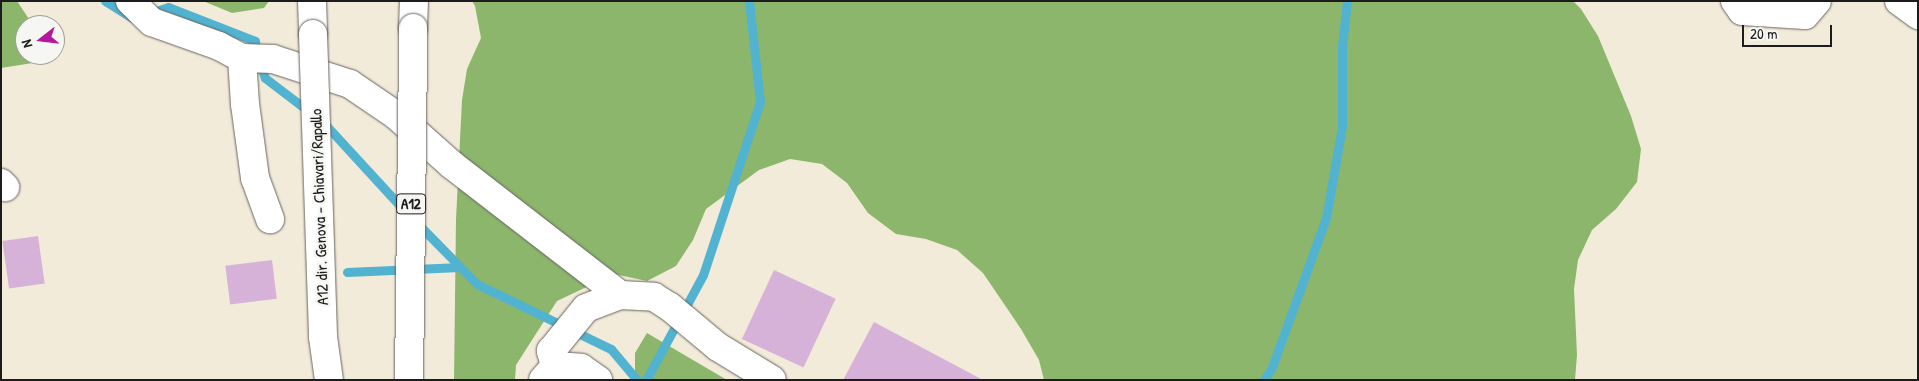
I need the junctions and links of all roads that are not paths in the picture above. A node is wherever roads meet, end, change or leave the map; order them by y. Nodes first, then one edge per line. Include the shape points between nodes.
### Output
1 (130, 1) edge
2 (312, 1) edge
3 (414, 1) edge
4 (1735, 1) edge
5 (1817, 1) edge
6 (1899, 1) edge
7 (1918, 15) edge
8 (242, 58) junction
9 (270, 219) dead end
10 (620, 295) junction
11 (549, 373) edge
12 (329, 380) edge
13 (409, 380) edge
14 (598, 380) edge
15 (772, 380) edge

1 - 8 main road via 152,22 219,46
2 - 12 main road, A12 dir. Genova - Chiavari/Rapallo, bridge via 323,337
3 - 13 main road, A12, bridge
4 - 5 main road via 1742,12 1805,15
6 - 7 main road
8 - 9 main road via 255,178
8 - 10 main road via 273,59 350,84 397,116 452,165
10 - 11 main road via 586,308 551,351
10 - 15 main road via 654,297 718,347
11 - 14 main road via 581,368

